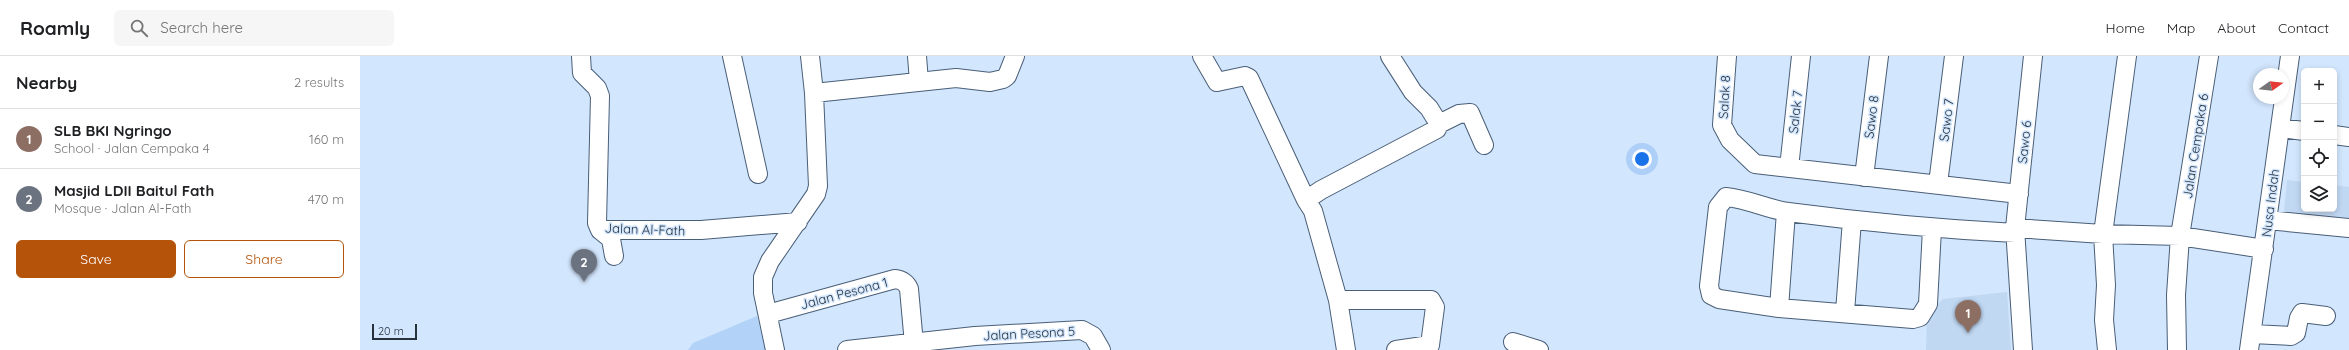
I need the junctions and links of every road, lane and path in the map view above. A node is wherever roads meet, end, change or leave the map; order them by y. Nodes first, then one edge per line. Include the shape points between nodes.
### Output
1 (582, 56) edge
2 (732, 56) edge
3 (810, 56) edge
4 (917, 56) edge
5 (1015, 56) edge
6 (1202, 56) edge
7 (1390, 56) edge
8 (1727, 56) edge
9 (1801, 56) edge
10 (1879, 56) edge
11 (1954, 56) edge
12 (2033, 56) edge
13 (2127, 56) edge
14 (2209, 56) edge
15 (2286, 56) edge
16 (919, 82) junction
17 (814, 93) junction
18 (1439, 124) junction
19 (2280, 128) junction
20 (2301, 131) edge
21 (2337, 135) edge
22 (2349, 137) edge
23 (1484, 145) dead end
24 (1789, 168) junction
25 (758, 174) dead end
26 (1864, 177) junction
27 (1938, 184) junction
28 (2019, 194) junction
29 (1306, 200) junction
30 (1786, 212) junction
31 (1852, 220) junction
32 (2267, 220) junction
33 (798, 222) junction
34 (2349, 228) edge
35 (1932, 229) junction
36 (600, 230) junction
37 (2015, 231) junction
38 (2103, 234) junction
39 (2180, 236) junction
40 (2264, 249) junction
41 (614, 256) dead end
42 (1338, 300) junction
43 (766, 306) junction
44 (1780, 308) junction
45 (1845, 312) junction
46 (2326, 316) dead end
47 (1513, 342) dead end
48 (2250, 342) edge
49 (975, 343) edge
50 (914, 344) junction
51 (776, 350) edge
52 (847, 350) edge
53 (1101, 350) edge
54 (1346, 350) edge
55 (1396, 350) edge
56 (1539, 350) edge
57 (2023, 350) edge
58 (2107, 350) edge
59 (2177, 350) edge

1 - 36 street, Jalan Al-Fath via 582,73 597,88 600,96 597,223
2 - 25 street
3 - 17 street
4 - 16 street
5 - 16 street via 1010,71 1003,79 990,82 956,78
6 - 29 street via 1217,82 1245,76 1249,78
7 - 18 street via 1413,92 1429,108
8 - 24 street, Salak 8 via 1722,124 1730,140 1755,164
9 - 24 street, Salak 7
10 - 26 street, Sawo 8
11 - 27 street, Sawo 7
12 - 28 street, Sawo 6
13 - 38 street
14 - 39 street, Jalan Cempaka 6
15 - 19 street, Nusa Indah
16 - 17 street
17 - 33 street via 818,186 816,194
18 - 23 street via 1459,114 1470,113
18 - 29 street via 1433,132 1320,190
19 - 20 street
19 - 32 street, Nusa Indah
21 - 22 street
24 - 26 street, Salak 8
26 - 27 street, Salak 8
27 - 28 street, Salak 8
28 - 37 street, Sawo 6
29 - 42 street via 1313,211
30 - 31 street
30 - 44 street
30 - 44 street via 1739,198 1726,197 1718,207 1709,286 1711,295 1719,299
31 - 35 street
31 - 45 street
32 - 34 street
32 - 40 street, Nusa Indah
33 - 36 street, Jalan Al-Fath via 701,230
33 - 43 street via 770,261 763,277
35 - 37 street
35 - 45 street via 1928,304 1920,317 1899,320
36 - 41 street via 611,239
37 - 38 street
37 - 57 street, Sawo 6
38 - 39 street
38 - 58 street
39 - 40 street
39 - 59 street, Jalan Cempaka 6 via 2176,295
40 - 48 street, Nusa Indah
42 - 54 street
42 - 55 street via 1431,300 1435,307 1430,345
43 - 50 street, Jalan Pesona 1 via 895,279 901,280 909,289
43 - 51 street
44 - 45 street
46 - 48 street via 2302,313 2296,333 2291,336
47 - 56 street
49 - 50 street, Jalan Pesona 5
49 - 53 street, Jalan Pesona 5 via 1082,330 1093,336
50 - 52 street, Jalan Pesona 5

